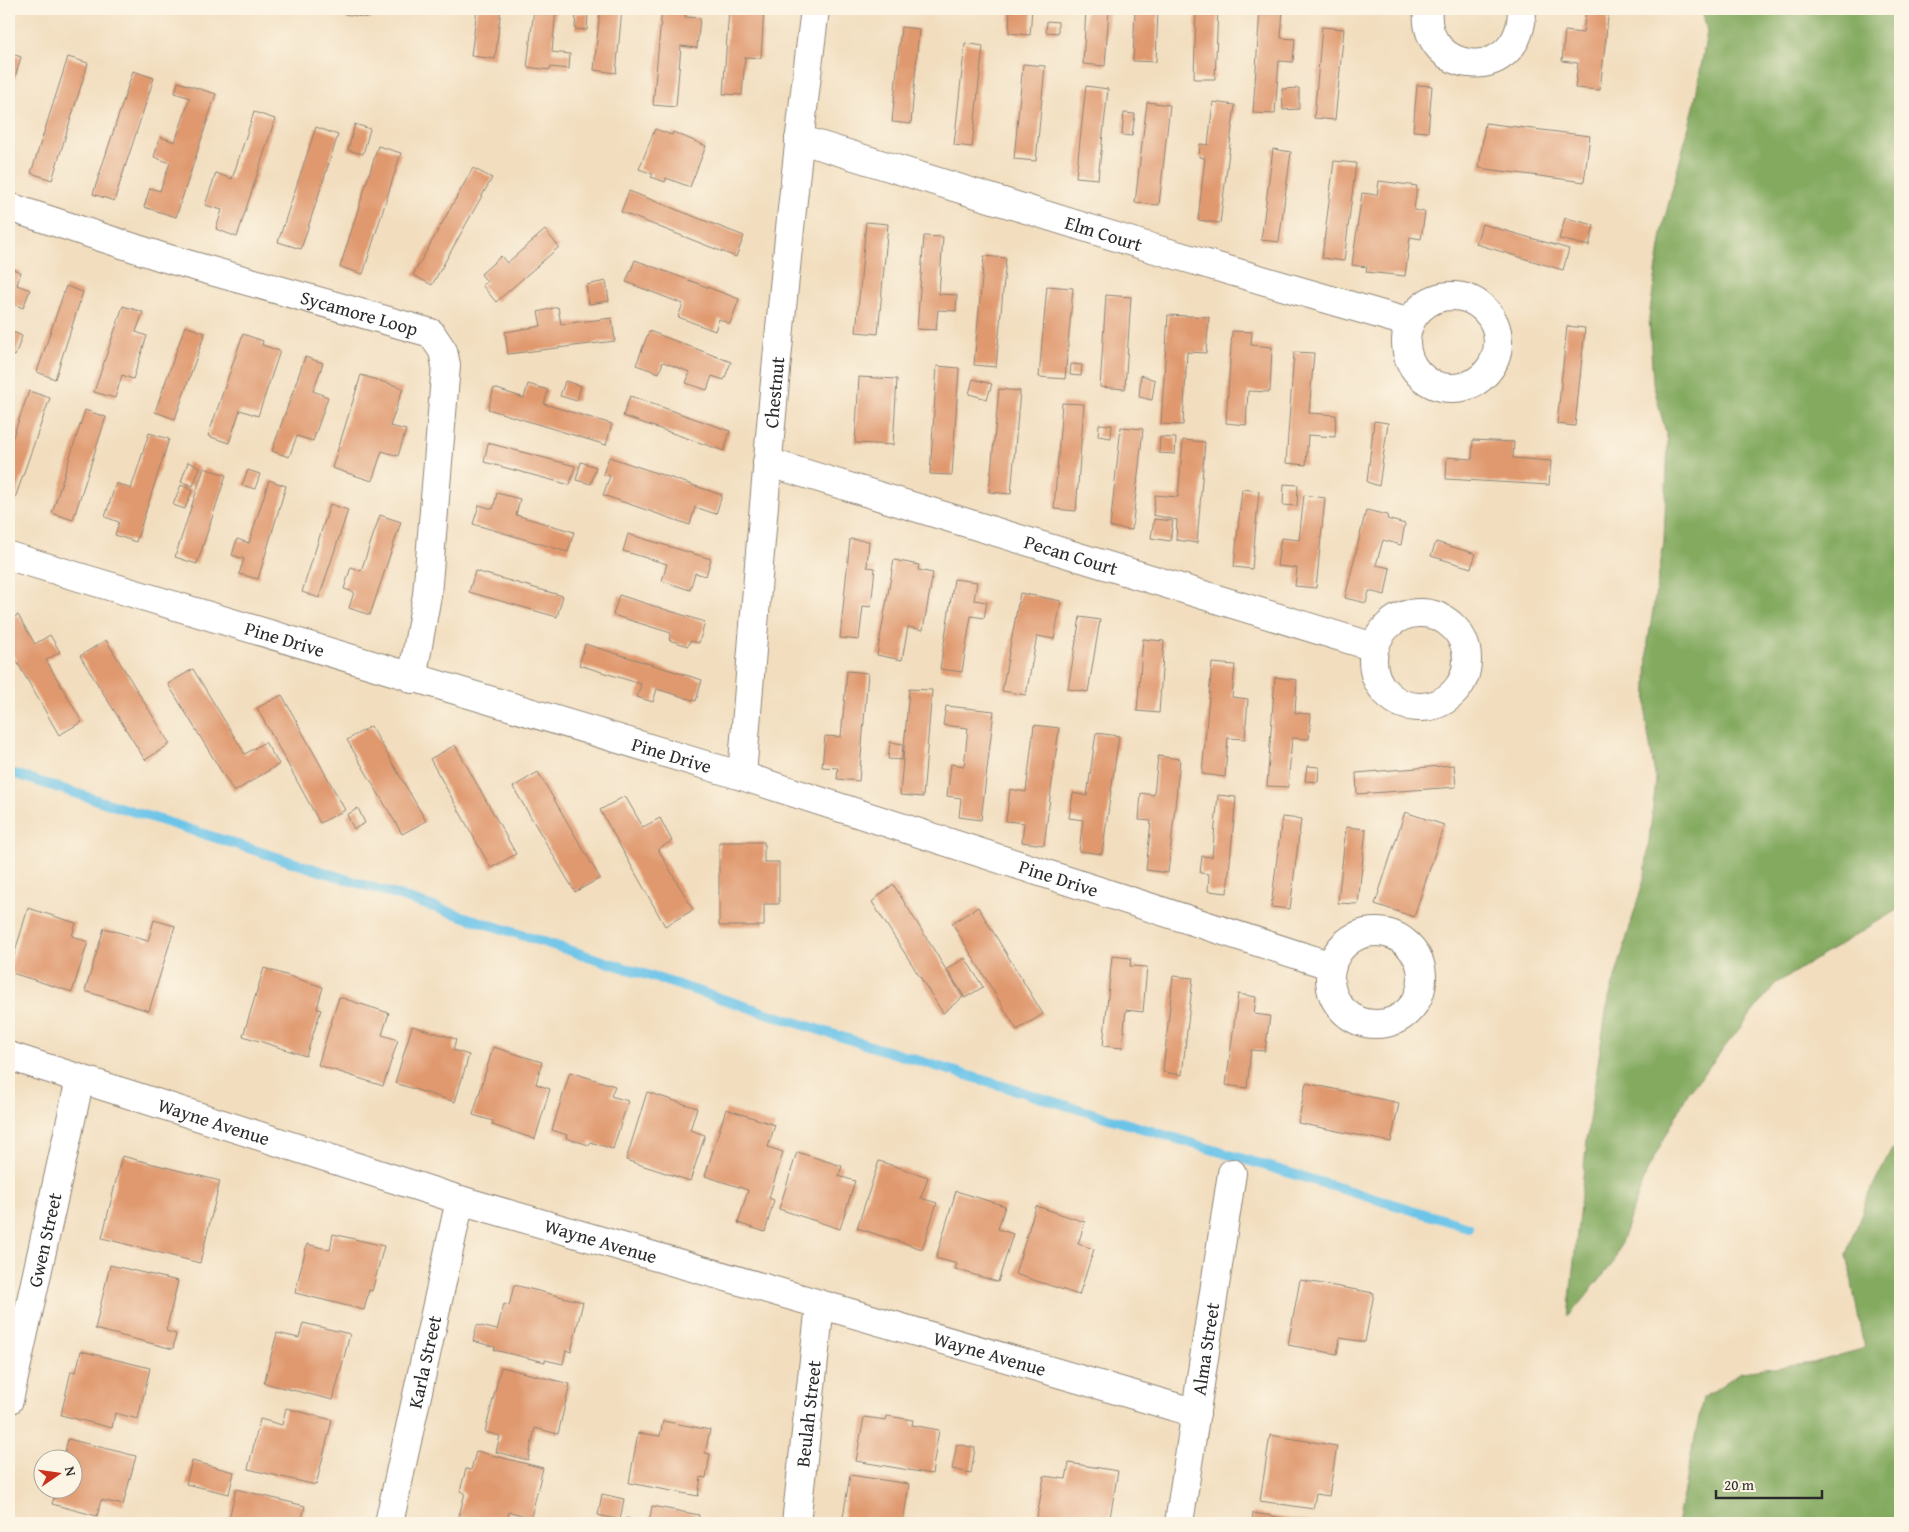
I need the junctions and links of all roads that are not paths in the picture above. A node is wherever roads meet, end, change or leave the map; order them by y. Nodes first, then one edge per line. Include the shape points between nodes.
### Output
1 (815, 9) edge
2 (1428, 9) edge
3 (1522, 9) edge
4 (799, 140) junction
5 (9, 207) edge
6 (1410, 323) dead end
7 (767, 462) junction
8 (9, 556) edge
9 (1374, 647) dead end
10 (412, 679) junction
11 (742, 776) junction
12 (1332, 966) dead end
13 (9, 1056) edge
14 (80, 1079) junction
15 (1232, 1173) dead end
16 (460, 1200) junction
17 (820, 1305) junction
18 (9, 1400) edge
19 (1196, 1414) junction
20 (389, 1523) edge
21 (796, 1523) edge
22 (1179, 1523) edge

1 - 4 street, Chestnut
2 - 3 street via 1430,32 1438,46 1450,56 1480,64 1507,51 1522,23
4 - 6 street, Elm Court
4 - 7 street, Chestnut
5 - 10 street, Sycamore Loop via 162,257 431,334 443,350 446,366 427,596
7 - 9 street, Pecan Court
7 - 11 street, Chestnut
8 - 10 street, Pine Drive
10 - 11 street, Pine Drive
11 - 12 street, Pine Drive
13 - 14 street, Wayne Avenue
14 - 16 street, Wayne Avenue
14 - 18 street, Gwen Street
15 - 19 street, Alma Street
16 - 17 street, Wayne Avenue
16 - 20 street, Karla Street
17 - 19 street, Wayne Avenue
17 - 21 street, Beulah Street
19 - 22 street, Alma Street

